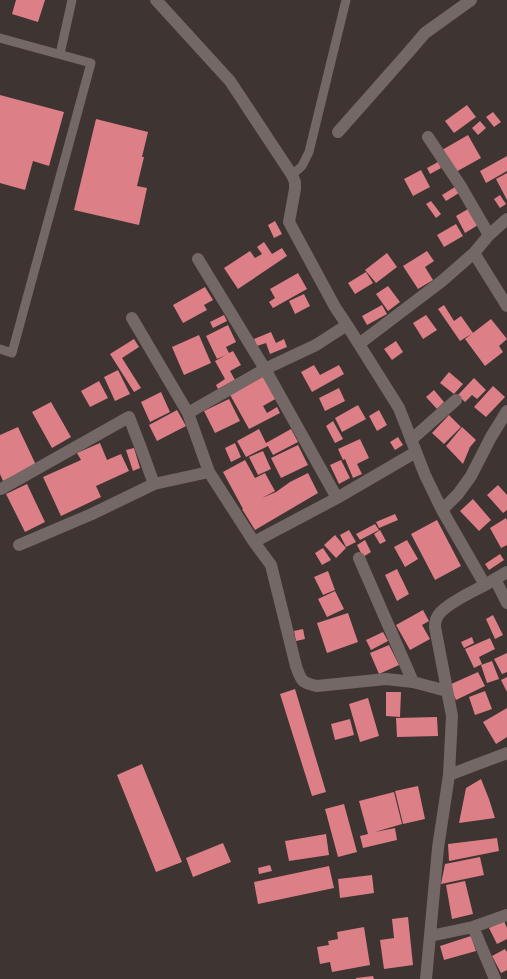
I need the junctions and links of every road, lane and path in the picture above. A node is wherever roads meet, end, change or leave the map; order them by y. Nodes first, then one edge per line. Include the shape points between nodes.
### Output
1 (72, 0) edge
2 (156, 0) edge
3 (346, 0) edge
4 (468, 1) edge
5 (0, 38) edge
6 (60, 54) junction
7 (338, 132) dead end
8 (428, 137) dead end
9 (292, 175) junction
10 (507, 219) edge
11 (489, 235) junction
12 (474, 253) junction
13 (198, 259) dead end
14 (507, 306) edge
15 (132, 318) dead end
16 (348, 325) junction
17 (359, 344) junction
18 (0, 349) edge
19 (265, 369) junction
20 (456, 400) dead end
21 (507, 411) edge
22 (188, 413) junction
23 (410, 440) junction
24 (416, 452) junction
25 (210, 472) junction
26 (154, 484) junction
27 (1, 489) dead end
28 (336, 498) junction
29 (442, 510) junction
30 (254, 542) junction
31 (19, 545) dead end
32 (358, 558) dead end
33 (507, 572) edge
34 (490, 582) junction
35 (507, 603) edge
36 (413, 682) junction
37 (447, 691) junction
38 (506, 758) edge
39 (450, 776) junction
40 (507, 915) edge
41 (473, 927) junction
42 (430, 936) junction
43 (428, 978) edge
44 (495, 979) edge

1 - 6 lane
2 - 9 street via 230,81
3 - 9 lane via 309,152 302,166
4 - 7 street via 425,32
5 - 6 lane
6 - 18 lane via 91,63 12,352
8 - 11 street
9 - 16 street via 295,189 289,222 335,307
10 - 11 street
11 - 12 street
12 - 14 street
12 - 17 street via 442,281
13 - 19 street
15 - 22 street
16 - 17 street
16 - 19 street via 316,345
17 - 23 street via 399,408
19 - 22 street
19 - 28 street
20 - 23 street
21 - 29 street via 466,482
22 - 25 street
23 - 24 street
24 - 28 street
24 - 29 street
25 - 26 street
25 - 30 street
26 - 27 street via 129,417
26 - 31 street
28 - 30 street
29 - 34 street
30 - 36 street via 271,565 301,680 317,686 386,679
32 - 36 street
33 - 34 street
34 - 35 street
34 - 37 street via 446,607 435,619
36 - 37 street
37 - 39 street via 452,716
38 - 39 street
39 - 42 street via 438,848
40 - 41 street
41 - 42 street
41 - 44 street
42 - 43 street

